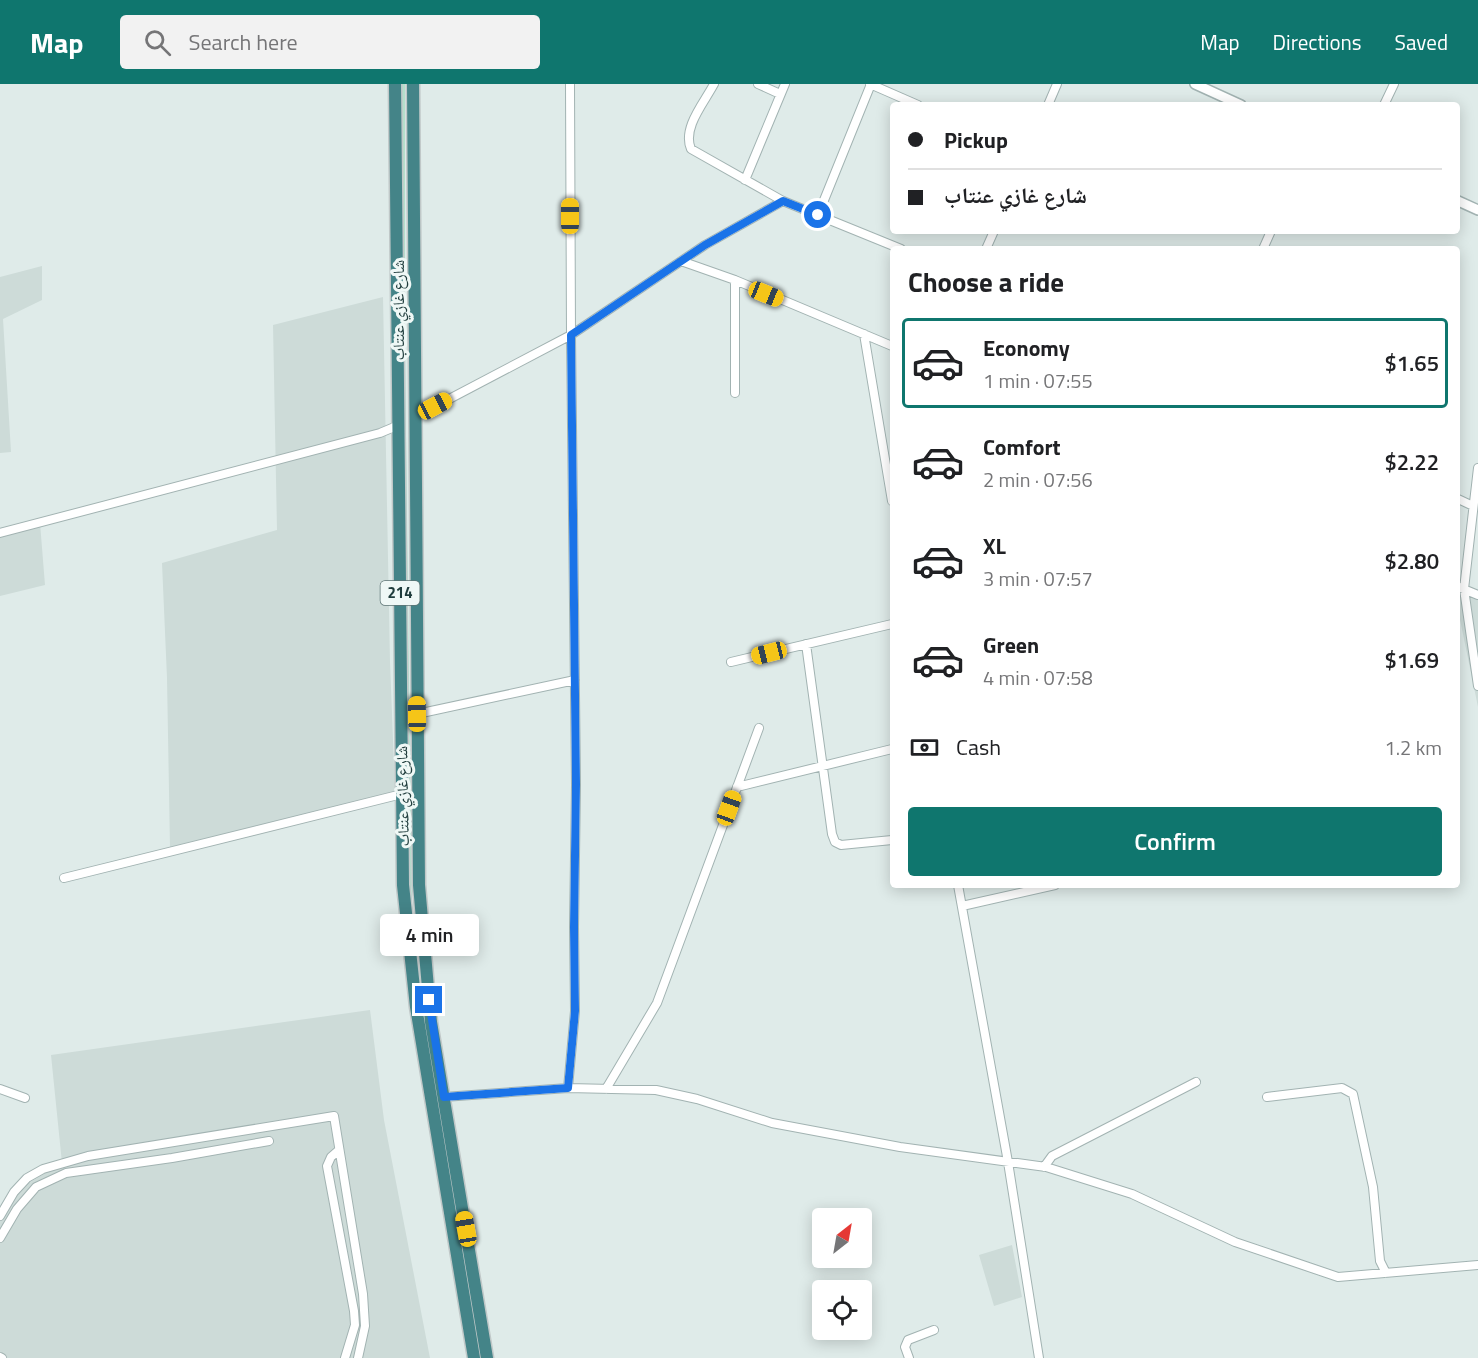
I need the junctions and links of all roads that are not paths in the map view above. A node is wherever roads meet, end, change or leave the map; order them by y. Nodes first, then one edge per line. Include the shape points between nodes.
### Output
1 (395, 84) edge
2 (413, 84) edge
3 (570, 84) edge
4 (714, 84) edge
5 (758, 84) edge
6 (784, 84) edge
7 (871, 84) edge
8 (1057, 84) edge
9 (1195, 84) edge
10 (1394, 84) edge
11 (780, 94) junction
12 (911, 102) edge
13 (1049, 102) edge
14 (1234, 102) edge
15 (1385, 102) edge
16 (746, 180) junction
17 (783, 201) junction
18 (1460, 202) edge
19 (1478, 210) edge
20 (818, 215) junction
21 (894, 246) edge
22 (681, 261) junction
23 (735, 280) junction
24 (864, 334) junction
25 (571, 335) junction
26 (890, 345) edge
27 (735, 393) dead end
28 (415, 417) junction
29 (399, 425) junction
30 (1478, 468) edge
31 (890, 489) edge
32 (1460, 500) edge
33 (1473, 506) junction
34 (0, 533) edge
35 (1460, 588) edge
36 (1478, 595) edge
37 (890, 624) edge
38 (806, 644) junction
39 (731, 662) dead end
40 (575, 680) junction
41 (1478, 686) edge
42 (417, 714) junction
43 (759, 728) dead end
44 (890, 749) edge
45 (823, 766) junction
46 (737, 787) junction
47 (402, 794) junction
48 (890, 840) edge
49 (64, 878) dead end
50 (959, 888) edge
51 (1042, 888) edge
52 (962, 906) junction
53 (1196, 1082) dead end
54 (568, 1088) junction
55 (0, 1089) edge
56 (606, 1089) junction
57 (1267, 1096) dead end
58 (444, 1097) junction
59 (25, 1098) dead end
60 (269, 1141) dead end
61 (339, 1149) junction
62 (1008, 1162) junction
63 (1044, 1167) junction
64 (0, 1216) edge
65 (3, 1226) edge
66 (0, 1238) edge
67 (1478, 1265) edge
68 (1386, 1273) junction
69 (934, 1330) dead end
70 (484, 1339) junction
71 (471, 1341) junction
72 (345, 1358) edge
73 (358, 1358) edge
74 (474, 1358) edge
75 (487, 1358) edge
76 (909, 1358) edge
77 (1039, 1358) edge

1 - 29 highway, 214
2 - 28 highway, شارع غازي عنتاب / 214
3 - 25 street
4 - 16 street via 689,129 687,141 691,150
5 - 11 street
6 - 11 street
7 - 12 street
7 - 20 street
8 - 13 street
9 - 14 street
10 - 15 street
11 - 16 street
16 - 17 street
17 - 20 street
17 - 22 street
18 - 19 street
20 - 21 street
22 - 23 street
22 - 25 street
23 - 24 street
23 - 27 street
24 - 26 street
24 - 31 street
25 - 28 street
25 - 40 street
28 - 42 highway, شارع غازي عنتاب / 214
29 - 34 street
29 - 47 highway, 214
30 - 33 street
32 - 33 street
33 - 35 street
35 - 36 street
35 - 41 street
37 - 38 street
38 - 39 street
38 - 45 street
40 - 42 street
40 - 54 street via 575,1011
42 - 58 highway, شارع غازي عنتاب / 214 via 419,885 431,1022
43 - 46 street
44 - 45 street
45 - 46 street
45 - 48 street via 836,842 849,845
46 - 56 street via 657,1003
47 - 49 street
47 - 71 highway, 214 via 403,885 416,1007
50 - 52 street
51 - 52 street
52 - 62 street
53 - 63 street via 1052,1156
54 - 56 street
54 - 58 street
55 - 59 street
56 - 62 street via 656,1090 772,1123
57 - 68 street via 1342,1088 1353,1095 1373,1187 1380,1261
58 - 70 highway, شارع غازي عنتاب / 214
60 - 65 street via 66,1173 36,1187
61 - 64 street via 334,1116 88,1156 43,1169 27,1178
61 - 72 street via 327,1166 354,1311 355,1325
61 - 73 street via 363,1294 365,1326
62 - 63 street
62 - 77 street
63 - 68 street via 1132,1194 1235,1242 1338,1277
65 - 66 street
67 - 68 street
69 - 76 street via 908,1340
70 - 71 highway
70 - 75 highway, شارع غازي عنتاب / 214
71 - 74 highway, 214

